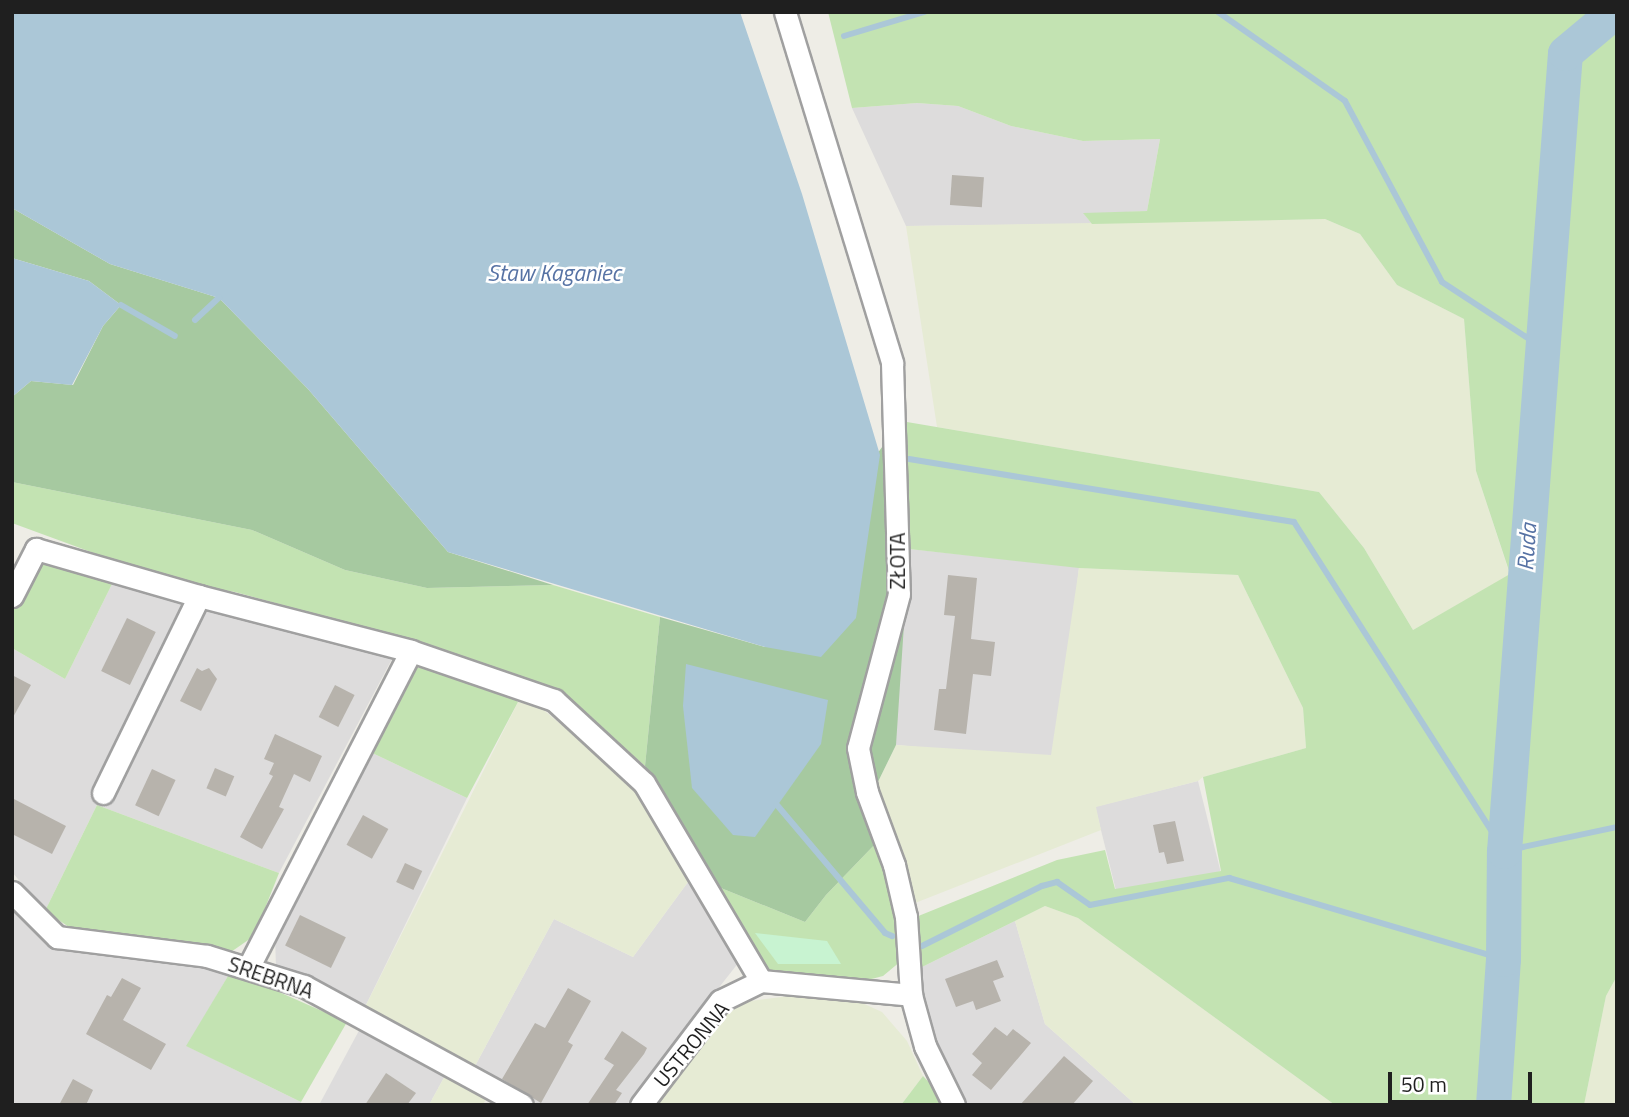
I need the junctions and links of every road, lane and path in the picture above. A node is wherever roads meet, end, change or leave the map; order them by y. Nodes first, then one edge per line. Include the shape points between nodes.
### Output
1 (785, 12) edge
2 (12, 596) edge
3 (199, 596) junction
4 (411, 651) junction
5 (103, 793) dead end
6 (12, 891) edge
7 (248, 968) junction
8 (761, 981) junction
9 (911, 995) junction
10 (522, 1105) edge
11 (641, 1105) edge
12 (954, 1105) edge

1 - 9 street, ZŁOTA via 892,363 899,594 858,748 906,917
2 - 3 street via 36,549
3 - 4 street
3 - 5 street
4 - 7 street
4 - 8 street via 554,700 644,783
6 - 7 street, SREBRNA via 57,937 208,956
7 - 10 street, SREBRNA via 304,985
8 - 9 street
8 - 11 street, USTRONNA via 720,1000
9 - 12 street, ZŁOTA via 925,1045

